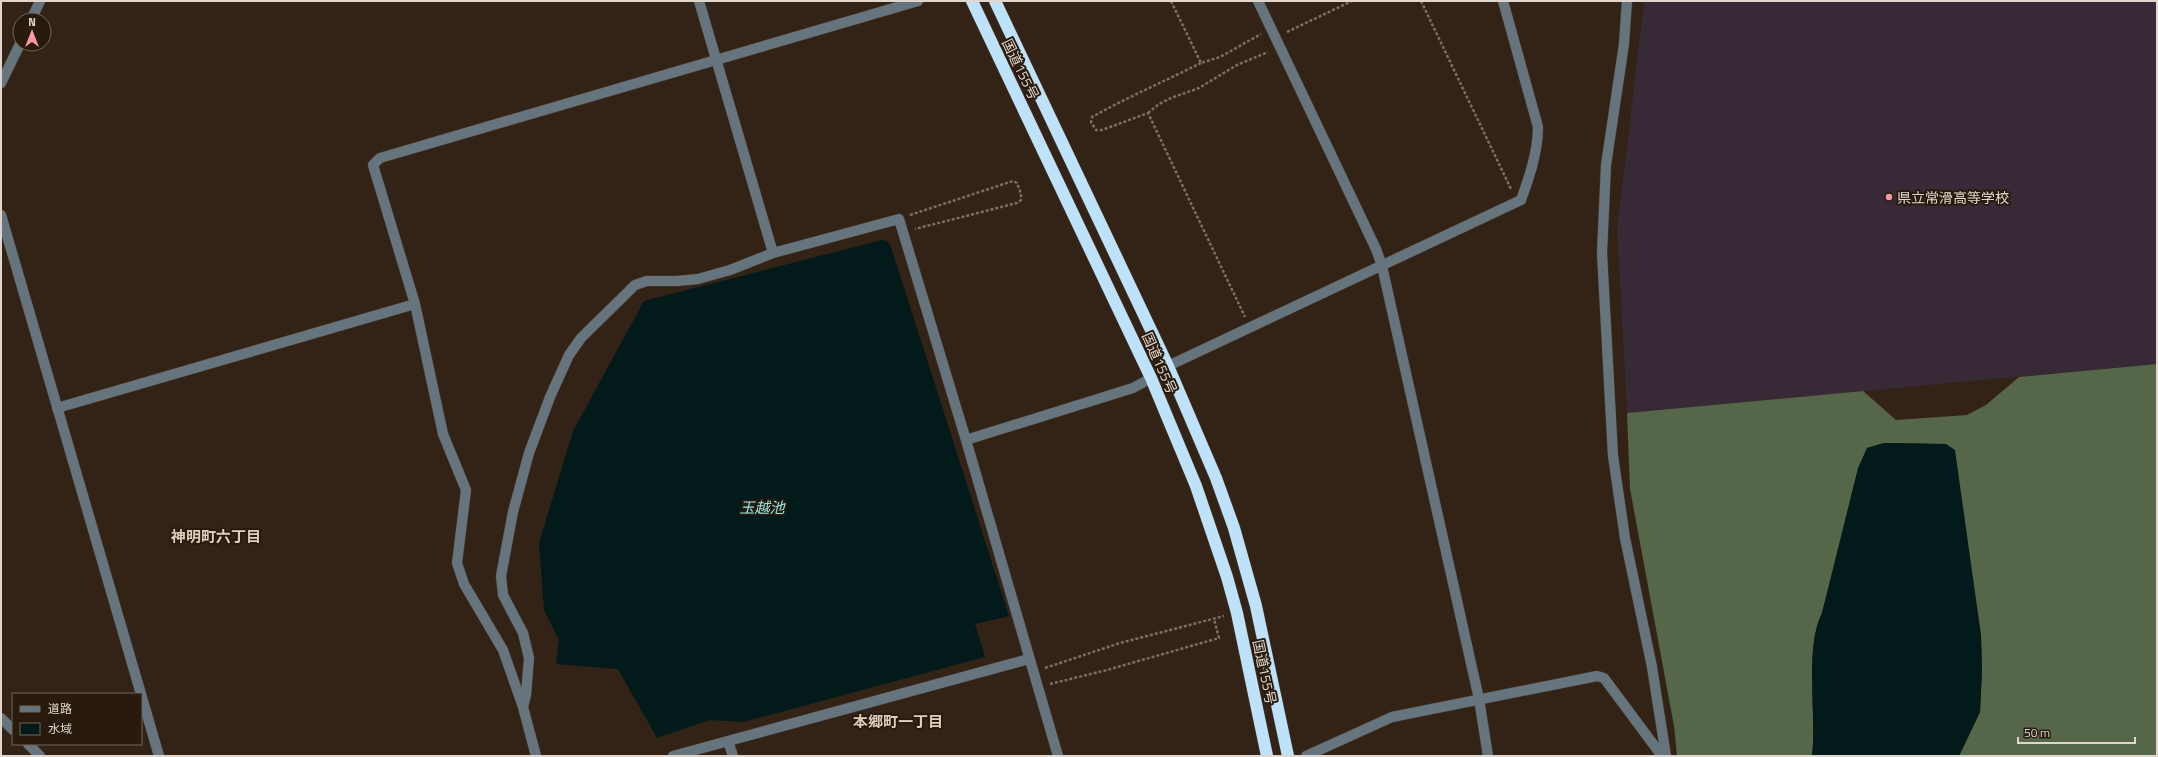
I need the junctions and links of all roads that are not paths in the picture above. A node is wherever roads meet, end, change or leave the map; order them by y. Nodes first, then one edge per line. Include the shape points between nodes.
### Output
1 (40, 1) edge
2 (699, 1) edge
3 (918, 1) edge
4 (972, 1) edge
5 (995, 1) edge
6 (1258, 1) edge
7 (1503, 1) edge
8 (1627, 1) edge
9 (35, 12) edge
10 (16, 52) edge
11 (716, 60) junction
12 (1, 83) edge
13 (1, 215) edge
14 (773, 253) junction
15 (1382, 266) junction
16 (415, 304) junction
17 (1168, 366) junction
18 (1151, 378) junction
19 (57, 408) junction
20 (966, 440) junction
21 (1029, 659) junction
22 (141, 693) edge
23 (142, 697) edge
24 (1479, 700) junction
25 (523, 707) junction
26 (1, 718) edge
27 (12, 729) edge
28 (728, 741) junction
29 (29, 745) edge
30 (40, 756) edge
31 (159, 756) edge
32 (536, 756) edge
33 (673, 756) edge
34 (733, 756) edge
35 (1058, 756) edge
36 (1267, 756) edge
37 (1288, 756) edge
38 (1306, 756) edge
39 (1488, 756) edge
40 (1662, 756) edge
41 (1666, 756) edge

1 - 9 street
2 - 11 street
3 - 11 street
4 - 18 highway, 国道155号
5 - 17 highway, 国道155号
6 - 15 street
7 - 15 street via 1538,127 1538,137 1521,200
8 - 41 street via 1624,44 1606,165 1602,253 1613,456 1625,538 1652,667
10 - 12 street
11 - 14 street
11 - 16 street via 380,158 374,165
13 - 19 street
14 - 20 street via 898,219
14 - 25 street via 730,270 698,278 647,281 635,285 581,338 569,355 529,453 512,512 501,576 503,595 523,634 529,658
15 - 17 street
15 - 24 street
16 - 19 street
16 - 25 street via 443,434 466,490 458,563 464,584 503,650
17 - 37 highway, 国道155号 via 1216,478 1234,528 1256,606
18 - 20 street via 1133,388
18 - 36 highway, 国道155号 via 1196,486 1227,576
19 - 22 street
20 - 21 street
21 - 28 street
21 - 35 street
23 - 31 street
24 - 38 street via 1392,717
24 - 39 street
24 - 40 street via 1601,676
25 - 32 street
26 - 27 street
28 - 33 street
28 - 34 street
29 - 30 street

